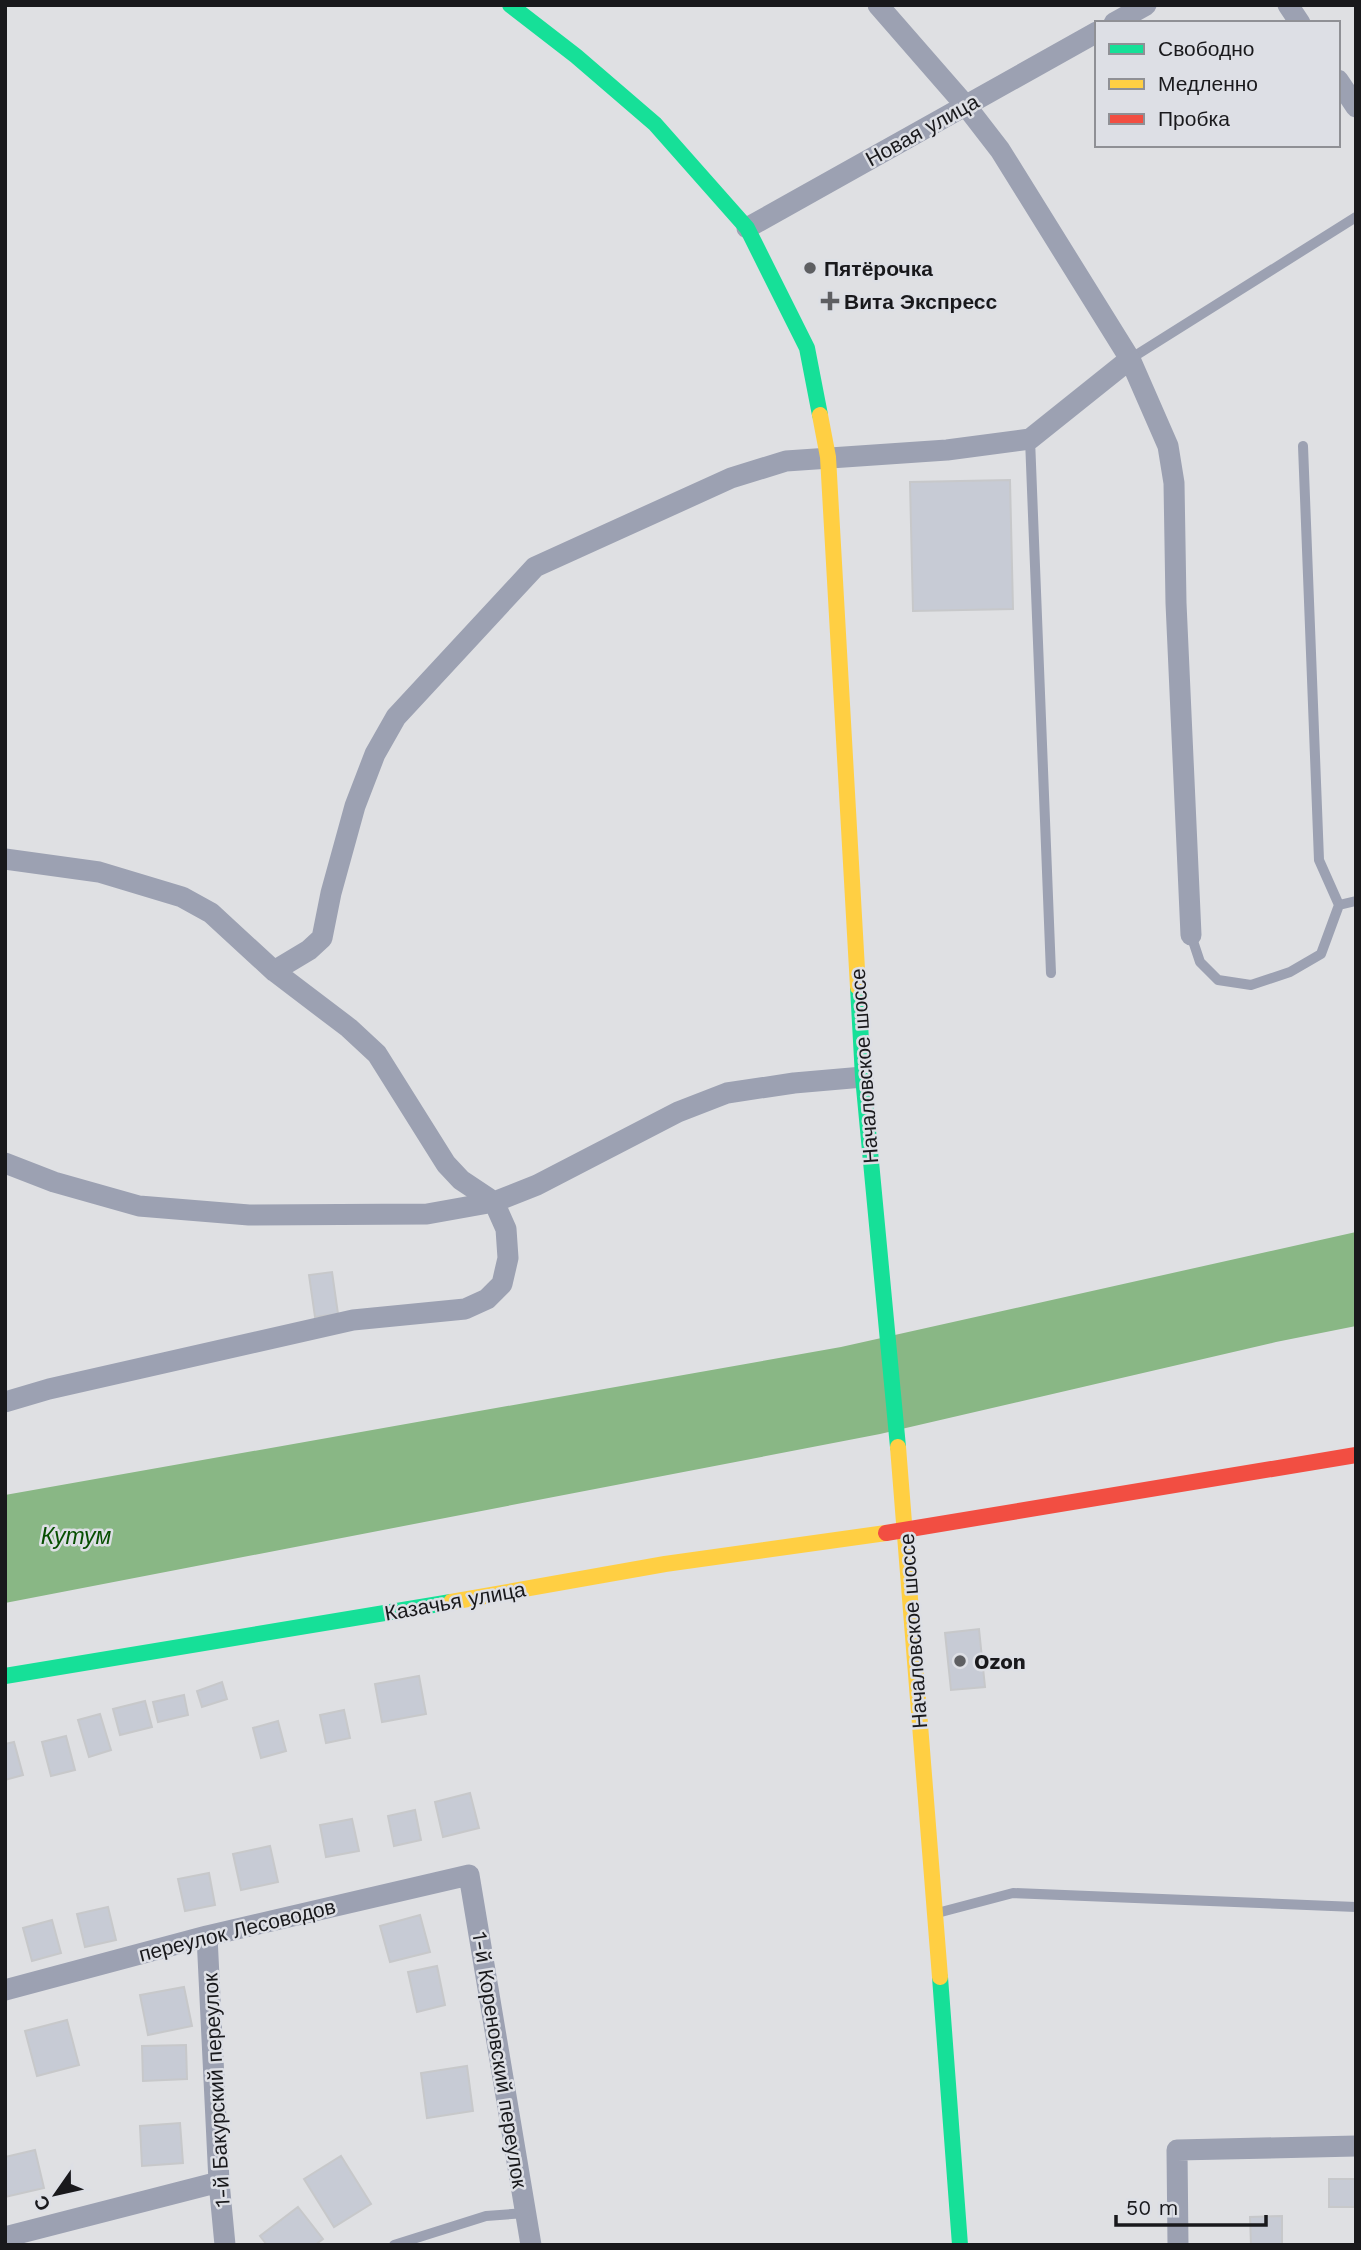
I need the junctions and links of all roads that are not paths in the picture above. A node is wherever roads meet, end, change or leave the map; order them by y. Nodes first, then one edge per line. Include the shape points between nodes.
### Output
1 (510, 5) edge
2 (878, 5) edge
3 (1288, 5) edge
4 (1299, 21) edge
5 (1095, 34) edge
6 (1340, 83) edge
7 (965, 106) junction
8 (1356, 107) edge
9 (1356, 217) edge
10 (747, 228) junction
11 (1130, 359) junction
12 (1030, 439) junction
13 (1303, 446) dead end
14 (828, 457) junction
15 (5, 859) edge
16 (1356, 901) edge
17 (1339, 905) junction
18 (1191, 934) joint
19 (274, 971) junction
20 (1051, 973) dead end
21 (863, 1077) junction
22 (5, 1163) edge
23 (494, 1202) junction
24 (5, 1402) edge
25 (1356, 1455) edge
26 (906, 1530) junction
27 (5, 1676) edge
28 (469, 1875) joint
29 (1356, 1907) edge
30 (935, 1913) junction
31 (207, 1936) junction
32 (5, 1990) edge
33 (1356, 2146) edge
34 (219, 2182) junction
35 (526, 2213) junction
36 (5, 2237) edge
37 (225, 2245) edge
38 (394, 2245) edge
39 (531, 2245) edge
40 (960, 2245) edge
41 (1178, 2245) edge

1 - 10 main road, Началовское шоссе via 655,124
2 - 7 street
3 - 4 street
5 - 7 street, Новая улица
6 - 8 street
7 - 10 street, Новая улица
7 - 11 street via 1000,150
9 - 11 lane
10 - 14 main road, Началовское шоссе via 807,348
11 - 12 street
11 - 18 street via 1168,446 1174,484
12 - 14 street via 947,450
12 - 20 lane
13 - 17 lane via 1319,860
14 - 19 street via 786,461 731,478 535,567 397,717 375,754 355,806 322,938
14 - 21 main road, Началовское шоссе
15 - 19 street via 99,872 182,897 211,913
16 - 17 lane
17 - 18 lane via 1321,954 1290,972 1251,985 1218,980 1200,962
19 - 23 street via 377,1054 446,1164
21 - 23 street via 727,1093 678,1112 537,1185
21 - 26 main road, Началовское шоссе
22 - 23 street via 139,1206 249,1215 427,1214
23 - 24 street via 506,1229 508,1258 502,1284 487,1299 465,1309 353,1320
25 - 26 main road, Казачья улица
26 - 27 main road, Казачья улица via 665,1564
26 - 30 main road, Началовское шоссе
28 - 31 street, переулок Лесоводов
28 - 35 street, 1-й Кореновский переулок
29 - 30 lane via 1013,1893
30 - 40 main road, Началовское шоссе
31 - 32 street, переулок Лесоводов
31 - 34 street, 1-й Бакурский переулок
33 - 41 street via 1177,2150
34 - 36 street
34 - 37 street, 1-й Бакурский переулок
35 - 38 lane via 486,2216
35 - 39 street, 1-й Кореновский переулок

